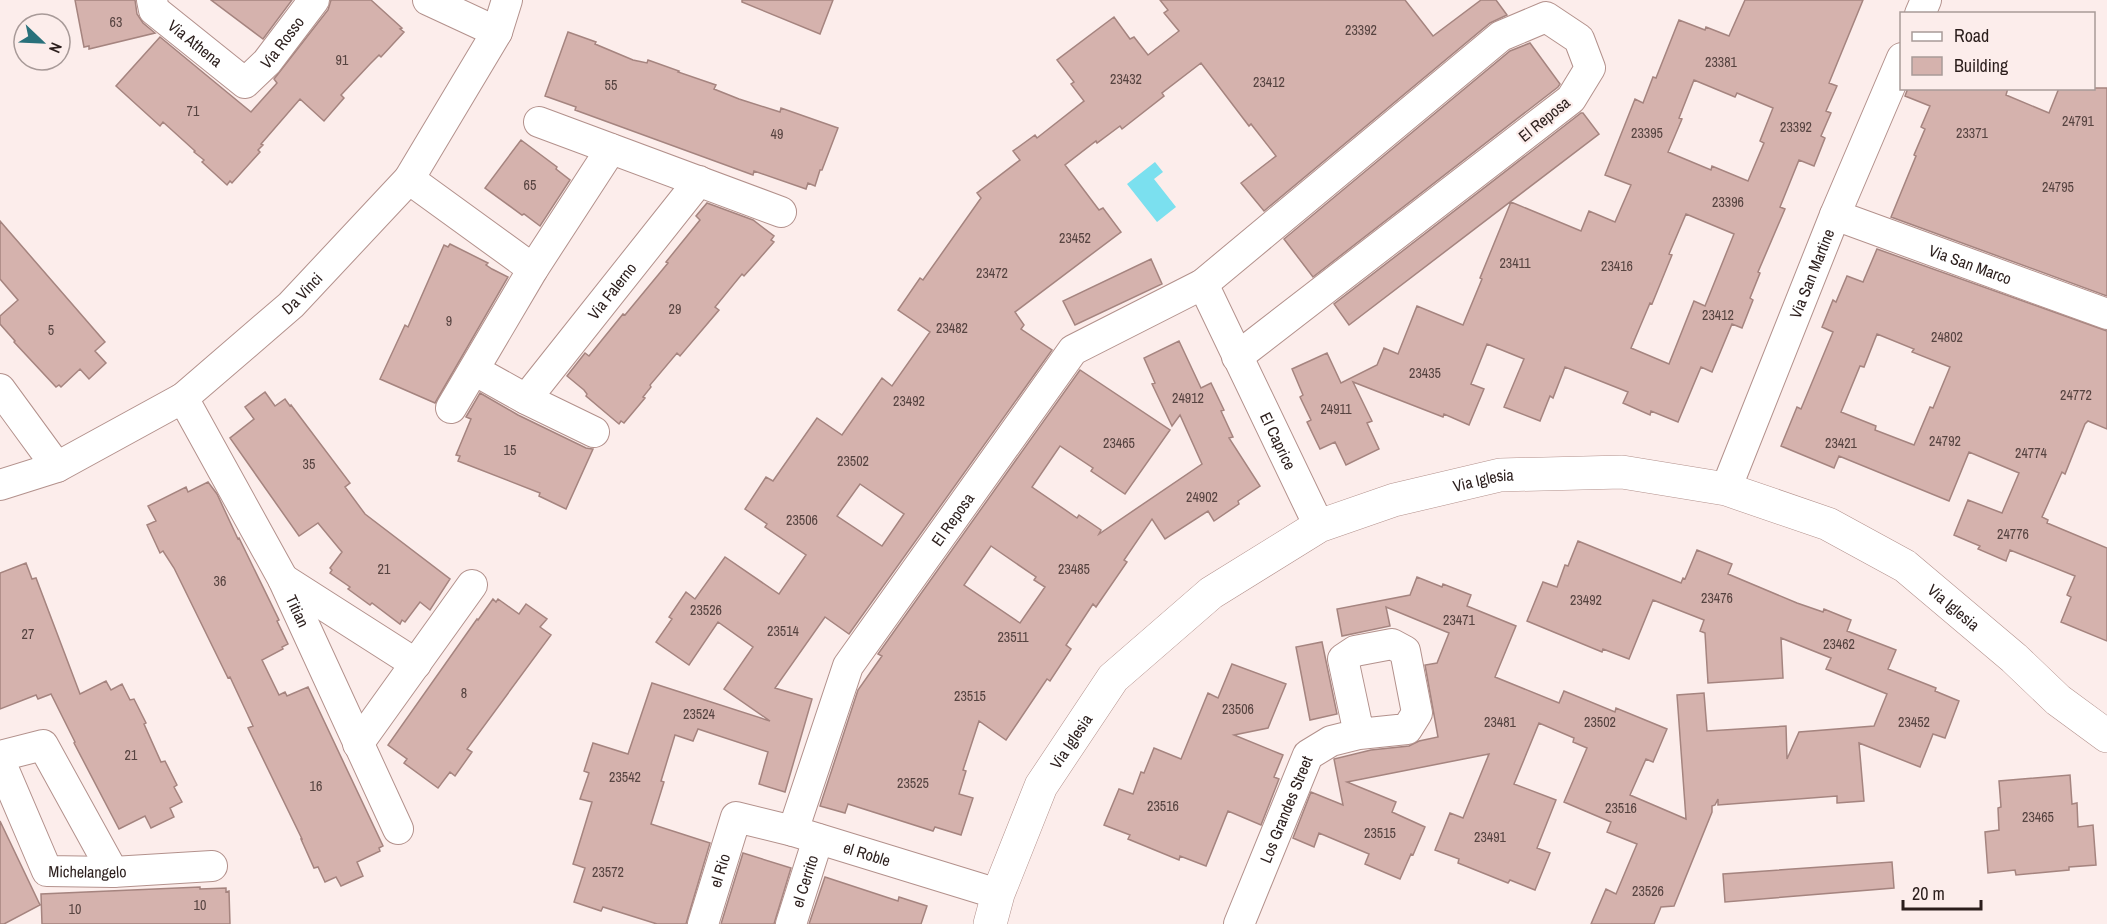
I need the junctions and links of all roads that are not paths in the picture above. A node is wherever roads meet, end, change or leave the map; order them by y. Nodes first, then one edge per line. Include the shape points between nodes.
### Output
1 (152, 0) edge
2 (314, 0) edge
3 (429, 0) edge
4 (507, 0) edge
5 (497, 32) junction
6 (1900, 63) edge
7 (245, 83) joint
8 (539, 122) dead end
9 (611, 149) junction
10 (408, 179) junction
11 (699, 181) junction
12 (781, 212) dead end
13 (1835, 215) junction
14 (533, 269) junction
15 (1203, 284) junction
16 (2107, 314) edge
17 (1237, 357) junction
18 (474, 370) junction
19 (0, 389) edge
20 (183, 398) junction
21 (526, 399) junction
22 (451, 408) dead end
23 (594, 432) dead end
24 (57, 467) junction
25 (0, 485) edge
26 (1726, 489) junction
27 (1319, 526) junction
28 (283, 579) junction
29 (472, 585) dead end
30 (416, 664) junction
31 (1359, 735) junction
32 (2107, 736) edge
33 (358, 744) junction
34 (0, 756) edge
35 (0, 761) edge
36 (736, 817) joint
37 (398, 829) dead end
38 (806, 835) junction
39 (212, 866) dead end
40 (113, 872) junction
41 (994, 909) edge
42 (703, 924) edge
43 (791, 924) edge
44 (1239, 924) edge

1 - 7 street, Via Athena via 154,10
2 - 7 street, Via Rosso via 267,62
3 - 5 street
4 - 5 street, Da Vinci
5 - 10 street, Da Vinci
6 - 13 street, Via San Martine
8 - 9 street
9 - 11 street
9 - 14 street
10 - 14 street
10 - 20 street, Da Vinci via 291,305
11 - 12 street
11 - 21 street, Via Falerno
13 - 16 street, Via San Marco
13 - 26 street, Via San Martine
14 - 18 street
15 - 17 street
15 - 17 street, El Reposa via 1501,36 1546,17 1579,39 1590,68 1571,99
15 - 38 street, El Reposa via 1073,350 848,666
17 - 27 street, El Caprice
18 - 21 street
18 - 22 street
19 - 24 street
20 - 24 street, Da Vinci
20 - 28 street, Titian
21 - 23 street
24 - 25 street, Da Vinci
26 - 27 street, Via Iglesia via 1622,472 1500,475 1394,500
26 - 32 street, Via Iglesia via 1828,524 1905,566 2058,700
27 - 41 street, Via Iglesia via 1212,593 1113,678 1041,786
28 - 30 street
28 - 33 street, Titian
29 - 30 street
30 - 33 street
31 - 31 street, Los Grandes Street via 1407,729 1417,713 1405,651 1392,644 1356,651 1342,659
31 - 44 street, Los Grandes Street via 1331,741 1308,755
33 - 37 street, Titian
34 - 40 street via 44,745
35 - 40 street, Michelangelo via 47,871
36 - 38 street, el Roble
36 - 42 street, el Rio
38 - 41 street, el Roble
38 - 43 street, el Cerrito
39 - 40 street, Michelangelo

